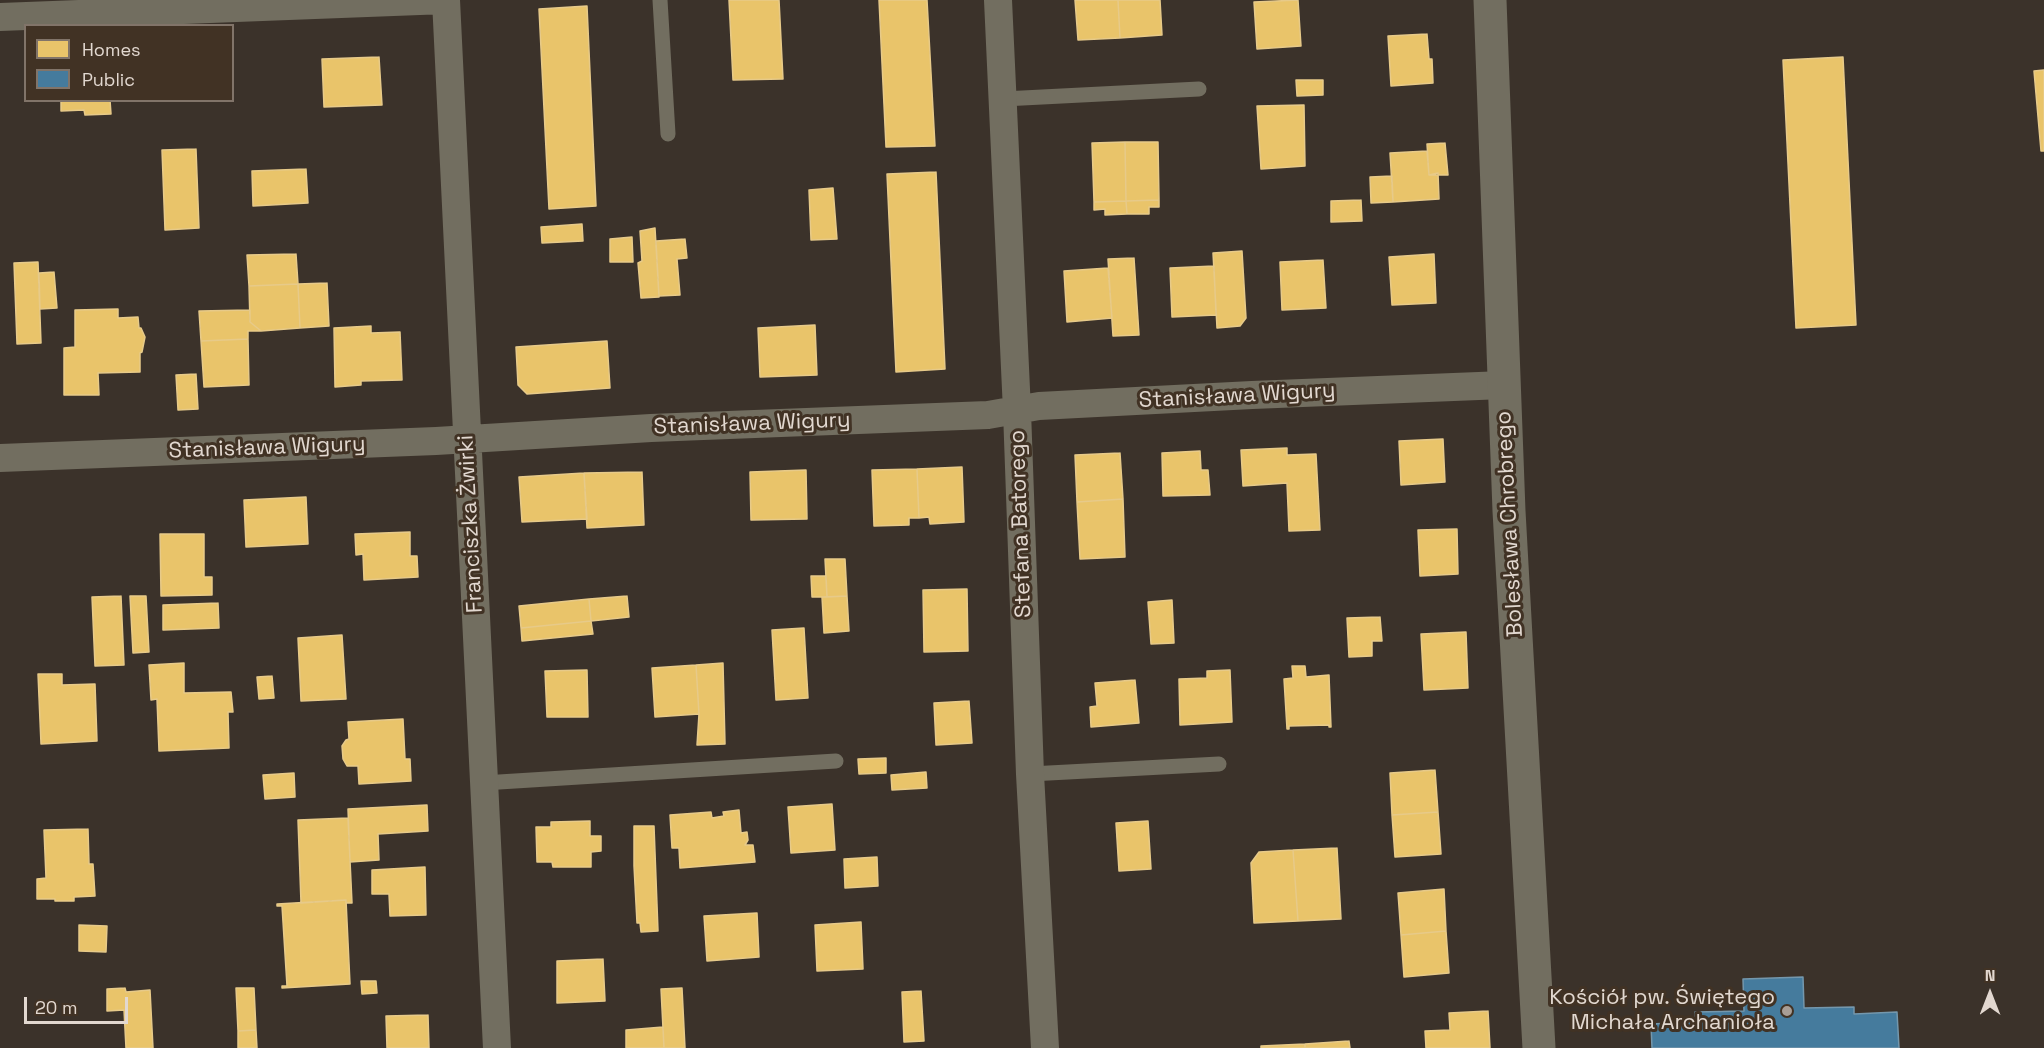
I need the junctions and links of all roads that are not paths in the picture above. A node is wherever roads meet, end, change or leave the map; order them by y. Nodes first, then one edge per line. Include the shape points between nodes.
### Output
1 (446, 0) edge
2 (660, 0) edge
3 (998, 0) edge
4 (1490, 0) edge
5 (0, 17) edge
6 (1199, 89) dead end
7 (1003, 99) junction
8 (668, 134) dead end
9 (1504, 385) junction
10 (1017, 411) junction
11 (467, 439) junction
12 (0, 458) edge
13 (836, 761) dead end
14 (1219, 764) dead end
15 (1030, 774) junction
16 (483, 783) junction
17 (497, 1048) edge
18 (1045, 1048) edge
19 (1539, 1048) edge

1 - 5 street
1 - 11 street, Franciszka Żwirki
2 - 8 lane
3 - 7 street, Stefana Batorego
4 - 9 street, Bolesława Chrobrego
6 - 7 lane
7 - 10 street, Stefana Batorego
9 - 10 street, Stanisława Wigury via 1240,395 1039,406
9 - 19 street, Bolesława Chrobrego
10 - 11 street, Stanisława Wigury
10 - 15 street, Stefana Batorego
11 - 12 street, Stanisława Wigury
11 - 16 street, Franciszka Żwirki
13 - 16 lane
14 - 15 lane
15 - 18 street, Stefana Batorego
16 - 17 street, Franciszka Żwirki

